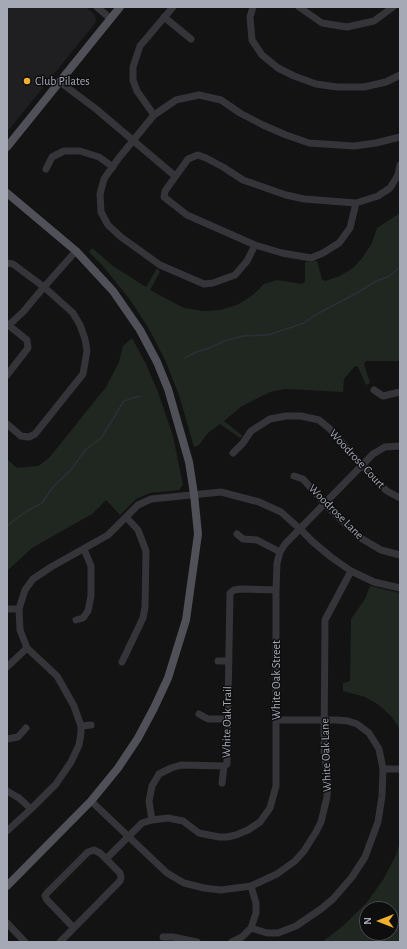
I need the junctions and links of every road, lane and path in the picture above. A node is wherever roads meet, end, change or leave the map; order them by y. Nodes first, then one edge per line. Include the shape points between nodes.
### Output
1 (97, 7) edge
2 (120, 7) edge
3 (173, 7) edge
4 (253, 7) edge
5 (299, 7) edge
6 (393, 7) edge
7 (164, 17) junction
8 (111, 19) junction
9 (191, 39) dead end
10 (400, 75) edge
11 (60, 82) junction
12 (154, 115) junction
13 (400, 137) edge
14 (133, 141) junction
15 (7, 147) edge
16 (400, 165) edge
17 (114, 167) junction
18 (46, 169) dead end
19 (175, 176) junction
20 (7, 194) edge
21 (356, 203) junction
22 (255, 245) junction
23 (76, 251) junction
24 (7, 263) edge
25 (44, 287) junction
26 (8, 325) edge
27 (7, 375) edge
28 (374, 390) dead end
29 (400, 392) edge
30 (7, 424) edge
31 (400, 446) edge
32 (233, 453) dead end
33 (362, 466) junction
34 (294, 476) dead end
35 (194, 494) junction
36 (400, 498) edge
37 (325, 504) junction
38 (126, 517) junction
39 (300, 529) junction
40 (237, 534) dead end
41 (84, 549) junction
42 (280, 552) junction
43 (400, 555) edge
44 (351, 571) junction
45 (400, 588) edge
46 (276, 590) junction
47 (7, 609) edge
48 (19, 609) junction
49 (76, 620) dead end
50 (27, 648) junction
51 (218, 660) dead end
52 (228, 661) junction
53 (122, 662) dead end
54 (7, 667) edge
55 (199, 714) dead end
56 (228, 719) junction
57 (276, 720) junction
58 (325, 720) junction
59 (91, 725) dead end
60 (81, 726) junction
61 (26, 728) dead end
62 (7, 738) edge
63 (224, 766) junction
64 (383, 769) junction
65 (400, 769) edge
66 (222, 783) dead end
67 (7, 791) edge
68 (91, 801) junction
69 (31, 809) junction
70 (152, 820) junction
71 (7, 831) edge
72 (127, 837) junction
73 (106, 859) junction
74 (7, 886) edge
75 (251, 886) junction
76 (7, 923) edge
77 (74, 928) junction
78 (251, 928) junction
79 (163, 937) dead end
80 (26, 942) edge
81 (60, 942) edge
82 (197, 942) edge
83 (232, 942) edge

1 - 8 street
2 - 8 main road
3 - 7 street
4 - 10 street via 250,17 252,40 262,56 294,76 316,84 364,87 386,82
5 - 6 street via 322,23 347,27 374,21
7 - 9 street
7 - 12 street via 140,46 132,67 137,91
8 - 11 main road
11 - 14 street
11 - 15 main road
12 - 13 street via 176,100 199,95 221,100 263,125 309,142 354,146
12 - 14 street
14 - 17 street
14 - 19 street
16 - 21 street via 398,175 390,188 378,196
17 - 18 street via 98,157 80,151 64,151 52,157
17 - 22 street via 104,179 100,194 101,212 108,225 121,237 160,265 204,284 213,283 235,275 247,261
19 - 21 street via 188,159 198,155 223,166 243,180 286,195
19 - 22 street via 164,197 187,215
20 - 23 main road
21 - 22 street via 350,228 339,243 311,258
23 - 25 street
23 - 35 main road via 113,291 140,330 157,362 168,389 187,454
24 - 25 street via 13,264
25 - 26 street
25 - 30 street via 72,313 80,325 87,351 83,374 35,434 29,437 21,436
26 - 27 street via 27,340 28,348
28 - 29 street via 383,396
31 - 33 street, White Oak Street via 385,447 373,454
32 - 33 street, Woodrose Court via 251,431 270,419 301,416 319,420 330,429
33 - 36 street, Woodrose Court via 387,491
33 - 37 street, White Oak Street
34 - 37 street, Woodrose Lane via 303,479
35 - 38 street via 150,499 138,505
35 - 39 street via 221,492 259,502 281,512
35 - 68 main road via 198,534 191,591 186,620 168,678 138,738
37 - 39 street, White Oak Street
37 - 43 street, Woodrose Lane via 359,537 381,550
38 - 41 street via 108,535
38 - 53 street via 138,530 146,551 145,606 143,618
39 - 42 street, White Oak Street
39 - 44 street
40 - 42 street via 243,539 257,540
41 - 48 street via 51,566 33,579 25,590
41 - 49 street via 91,566 91,596 88,611 83,618
42 - 46 street, White Oak Street
44 - 45 street via 374,582
44 - 58 street, White Oak Lane via 325,620
46 - 52 street, White Oak Trail via 234,590 230,593
46 - 57 street, White Oak Street
47 - 48 street
48 - 50 street via 20,630
50 - 54 street
50 - 60 street via 57,676 74,706
51 - 52 street
52 - 56 street, White Oak Trail
55 - 56 street via 208,719
56 - 63 street, White Oak Trail via 227,764
57 - 58 street
57 - 70 street, White Oak Street via 275,792 270,808 260,822 236,835 219,837 199,833 183,821 168,818
58 - 64 street via 348,721 369,733 380,749
58 - 75 street, White Oak Lane via 324,751 328,788 321,822 311,841 295,861 277,874
59 - 60 street
60 - 69 street via 79,745 71,762 56,784
61 - 62 street via 18,737
63 - 66 street, White Oak Trail
63 - 70 street via 181,765 159,774 152,786 149,800
64 - 65 street
64 - 78 street via 380,809 374,834 360,866 344,887 321,909 296,926 278,933 267,933
67 - 69 street
68 - 72 street, White Oak Lane
68 - 74 main road
69 - 71 street
70 - 72 street, White Oak Street via 142,823
72 - 73 street, White Oak Street
72 - 75 street, White Oak Lane via 167,873 184,882 221,890
73 - 77 street via 120,873 120,881
73 - 77 street via 94,850 88,852 47,892 47,900
75 - 78 street via 256,902 256,913
76 - 80 street
77 - 81 street
78 - 83 street
79 - 82 street

